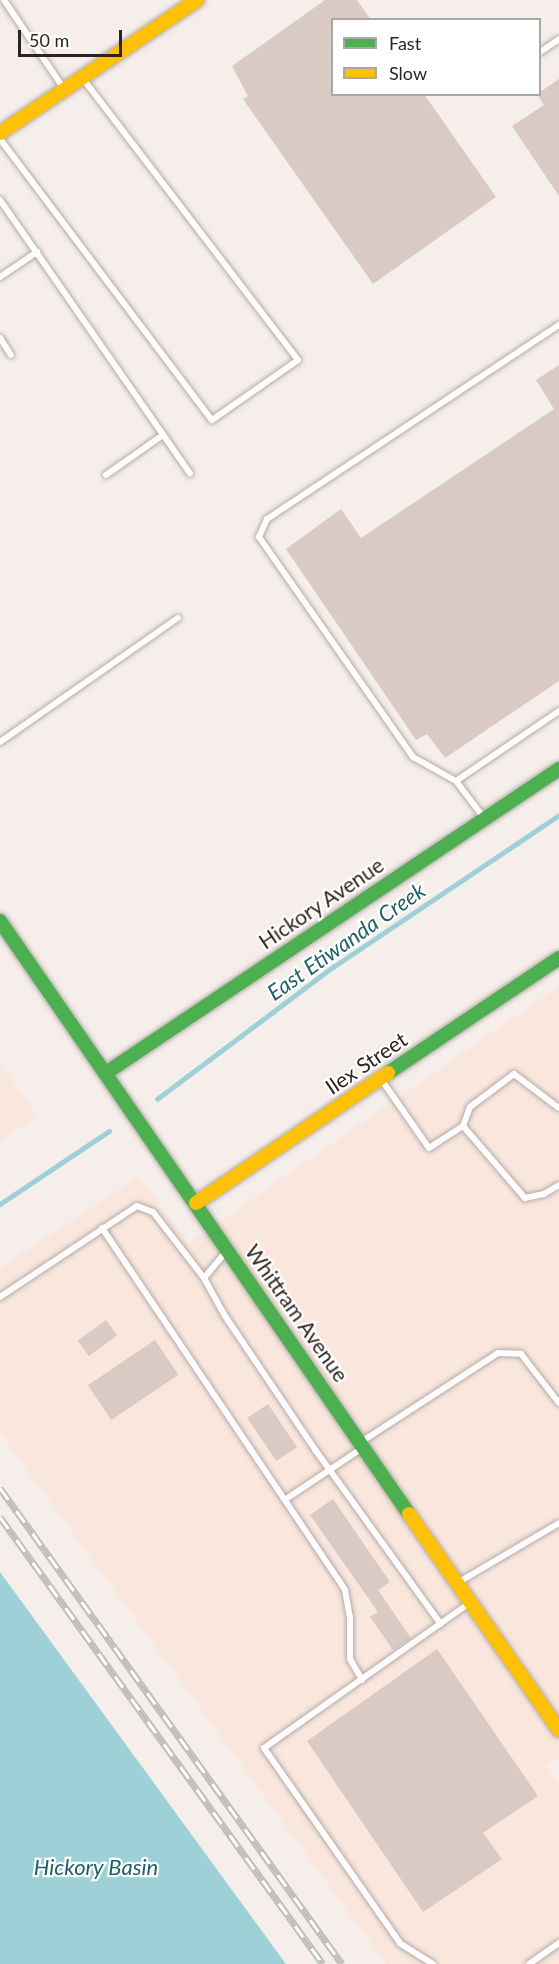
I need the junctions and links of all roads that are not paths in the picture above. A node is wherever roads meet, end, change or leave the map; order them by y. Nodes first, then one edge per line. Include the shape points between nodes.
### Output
1 (4, 0) edge
2 (197, 0) edge
3 (559, 39) edge
4 (541, 51) edge
5 (82, 77) junction
6 (65, 89) junction
7 (0, 133) edge
8 (0, 139) edge
9 (0, 200) edge
10 (37, 252) junction
11 (0, 277) edge
12 (559, 325) edge
13 (0, 338) edge
14 (11, 355) dead end
15 (163, 435) junction
16 (190, 473) dead end
17 (106, 475) dead end
18 (178, 618) dead end
19 (559, 711) edge
20 (0, 742) edge
21 (559, 769) edge
22 (456, 781) junction
23 (485, 819) junction
24 (0, 921) edge
25 (559, 958) edge
26 (106, 1073) junction
27 (381, 1078) junction
28 (559, 1108) edge
29 (464, 1126) junction
30 (559, 1185) edge
31 (196, 1203) junction
32 (102, 1228) junction
33 (228, 1250) junction
34 (204, 1278) junction
35 (0, 1296) edge
36 (559, 1403) edge
37 (362, 1445) junction
38 (332, 1470) junction
39 (286, 1499) junction
40 (559, 1523) edge
41 (458, 1583) junction
42 (471, 1602) junction
43 (441, 1624) junction
44 (362, 1680) junction
45 (559, 1730) edge
46 (559, 1943) edge
47 (433, 1964) edge
48 (529, 1964) edge

1 - 6 lane
2 - 5 street via 177,9
3 - 4 lane
5 - 6 street
5 - 8 lane via 298,360 212,420
6 - 7 street
9 - 10 lane
10 - 11 lane
10 - 15 lane
12 - 22 lane via 267,519 259,537 412,757
13 - 14 lane
15 - 16 lane
15 - 17 lane
18 - 20 lane
19 - 22 lane
21 - 23 street, Hickory Avenue
22 - 23 lane
23 - 26 street, Hickory Avenue
24 - 26 street, Whittram Avenue
25 - 27 street, Ilex Street
26 - 31 street, Whittram Avenue
27 - 29 lane via 429,1148
27 - 31 street, Ilex Street
28 - 29 lane via 514,1074 470,1107
29 - 30 lane via 525,1198 544,1194
31 - 33 street, Whittram Avenue
32 - 34 lane via 136,1206 153,1212
32 - 35 lane
32 - 39 lane
33 - 34 lane
33 - 37 street, Whittram Avenue
34 - 38 lane via 225,1316
36 - 37 lane via 521,1354 498,1353
37 - 38 lane
37 - 41 street, Whittram Avenue
38 - 39 lane
38 - 43 lane
39 - 44 lane via 345,1590 350,1617 350,1659
40 - 41 lane via 536,1539 487,1562
41 - 42 street, Whittram Avenue
42 - 43 lane
42 - 45 street, Whittram Avenue
43 - 44 lane
44 - 47 lane via 264,1748 400,1943
46 - 48 lane

